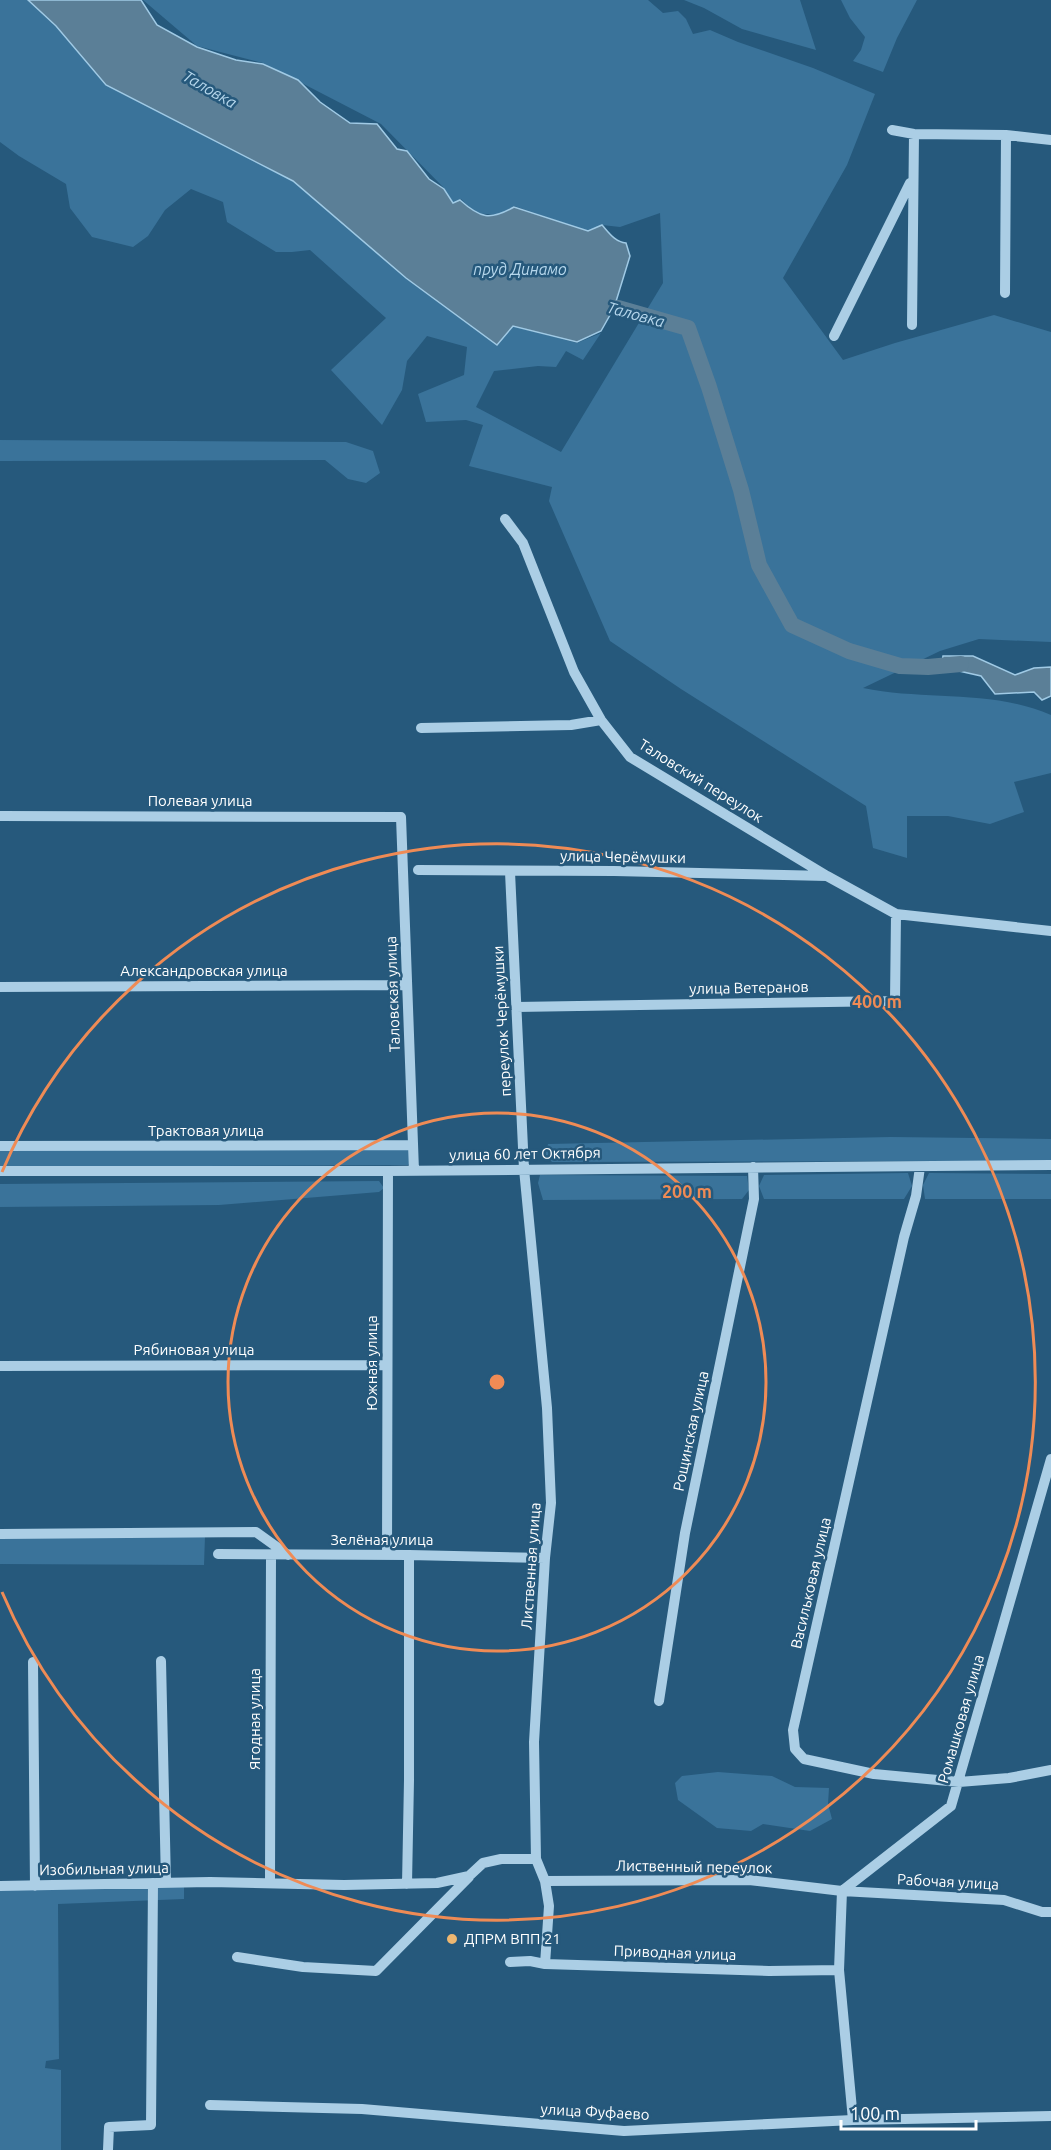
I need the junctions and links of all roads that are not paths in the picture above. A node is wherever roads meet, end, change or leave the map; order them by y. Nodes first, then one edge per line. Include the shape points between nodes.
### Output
1 (892, 130) dead end
2 (914, 134) junction
3 (1006, 135) junction
4 (1051, 140) edge
5 (912, 179) junction
6 (1005, 293) dead end
7 (912, 325) dead end
8 (834, 336) dead end
9 (506, 519) dead end
10 (601, 720) junction
11 (421, 728) dead end
12 (0, 816) edge
13 (401, 817) joint
14 (418, 870) dead end
15 (510, 872) junction
16 (827, 876) junction
17 (896, 914) junction
18 (1051, 931) edge
19 (408, 986) junction
20 (0, 987) edge
21 (516, 1007) junction
22 (413, 1145) junction
23 (0, 1146) edge
24 (1051, 1165) edge
25 (753, 1167) junction
26 (920, 1167) junction
27 (524, 1169) junction
28 (0, 1171) edge
29 (388, 1171) junction
30 (414, 1171) junction
31 (387, 1365) junction
32 (0, 1366) edge
33 (1051, 1459) edge
34 (0, 1534) edge
35 (218, 1554) dead end
36 (271, 1555) junction
37 (288, 1555) junction
38 (387, 1555) junction
39 (409, 1555) junction
40 (545, 1558) junction
41 (160, 1661) dead end
42 (33, 1662) dead end
43 (658, 1701) dead end
44 (1051, 1770) edge
45 (959, 1782) junction
46 (536, 1859) junction
47 (469, 1876) junction
48 (545, 1881) junction
49 (153, 1883) junction
50 (166, 1883) junction
51 (270, 1883) junction
52 (407, 1884) junction
53 (0, 1886) edge
54 (35, 1886) junction
55 (842, 1891) junction
56 (1051, 1912) edge
57 (237, 1957) dead end
58 (510, 1962) dead end
59 (545, 1964) junction
60 (839, 1970) junction
61 (210, 2105) dead end
62 (1051, 2116) edge
63 (853, 2120) junction
64 (108, 2150) edge

1 - 2 street
2 - 3 street
2 - 5 street
3 - 4 street
3 - 6 street
5 - 7 street
5 - 8 street
9 - 10 street, Таловский переулок via 523,543 574,672
10 - 11 street via 571,725
10 - 16 street, Таловский переулок via 630,757
12 - 13 street, Полевая улица
13 - 19 street, Таловская улица
14 - 15 street, улица Черёмушки
15 - 16 street, улица Черёмушки
15 - 21 street, переулок Черёмушки
16 - 17 street, Таловский переулок
17 - 18 street
17 - 21 street, улица Ветеранов via 895,1001
19 - 20 street, Александровская улица
19 - 22 street, Таловская улица
21 - 27 street, переулок Черёмушки
22 - 23 street, Трактовая улица
22 - 30 street, Таловская улица
24 - 26 street, улица 60 лет Октября
25 - 26 street, улица 60 лет Октября
25 - 27 street, улица 60 лет Октября
25 - 43 street, Рощинская улица via 754,1199 685,1533
26 - 45 street, Васильковая улица via 793,1730 795,1749 804,1759 874,1774
27 - 30 street, улица 60 лет Октября
27 - 40 street, Лиственная улица via 548,1408 551,1503
28 - 29 street, улица 60 лет Октября
29 - 30 street, улица 60 лет Октября
29 - 31 street, Южная улица
31 - 32 street, Рябиновая улица
31 - 38 street, Южная улица
33 - 45 street, Ромашковая улица
34 - 37 street via 256,1532
35 - 36 street, Зелёная улица
36 - 37 street, Зелёная улица
36 - 51 street, Ягодная улица
37 - 38 street, Зелёная улица
38 - 39 street, Зелёная улица
39 - 40 street, Зелёная улица
39 - 52 street
40 - 46 street, Лиственная улица via 534,1742
41 - 50 street
42 - 54 street
44 - 45 street, Васильковая улица
45 - 55 street, Ромашковая улица via 951,1806
46 - 47 street via 483,1863
46 - 48 street, Лиственная улица
47 - 52 street, Изобильная улица
47 - 57 street via 376,1971 303,1967
48 - 55 street, Лиственный переулок via 749,1881
48 - 59 street, Лиственная улица via 549,1906
49 - 50 street, Изобильная улица
49 - 54 street, Изобильная улица
49 - 64 street via 151,2125 109,2127
50 - 51 street, Изобильная улица
51 - 52 street, Изобильная улица
53 - 54 street, Изобильная улица
55 - 56 street, Рабочая улица via 1004,1900
55 - 60 street
58 - 59 street, Приводная улица
59 - 60 street, Приводная улица
60 - 63 street
61 - 63 street, улица Фуфаево via 362,2109 624,2131
62 - 63 street, улица Фуфаево

